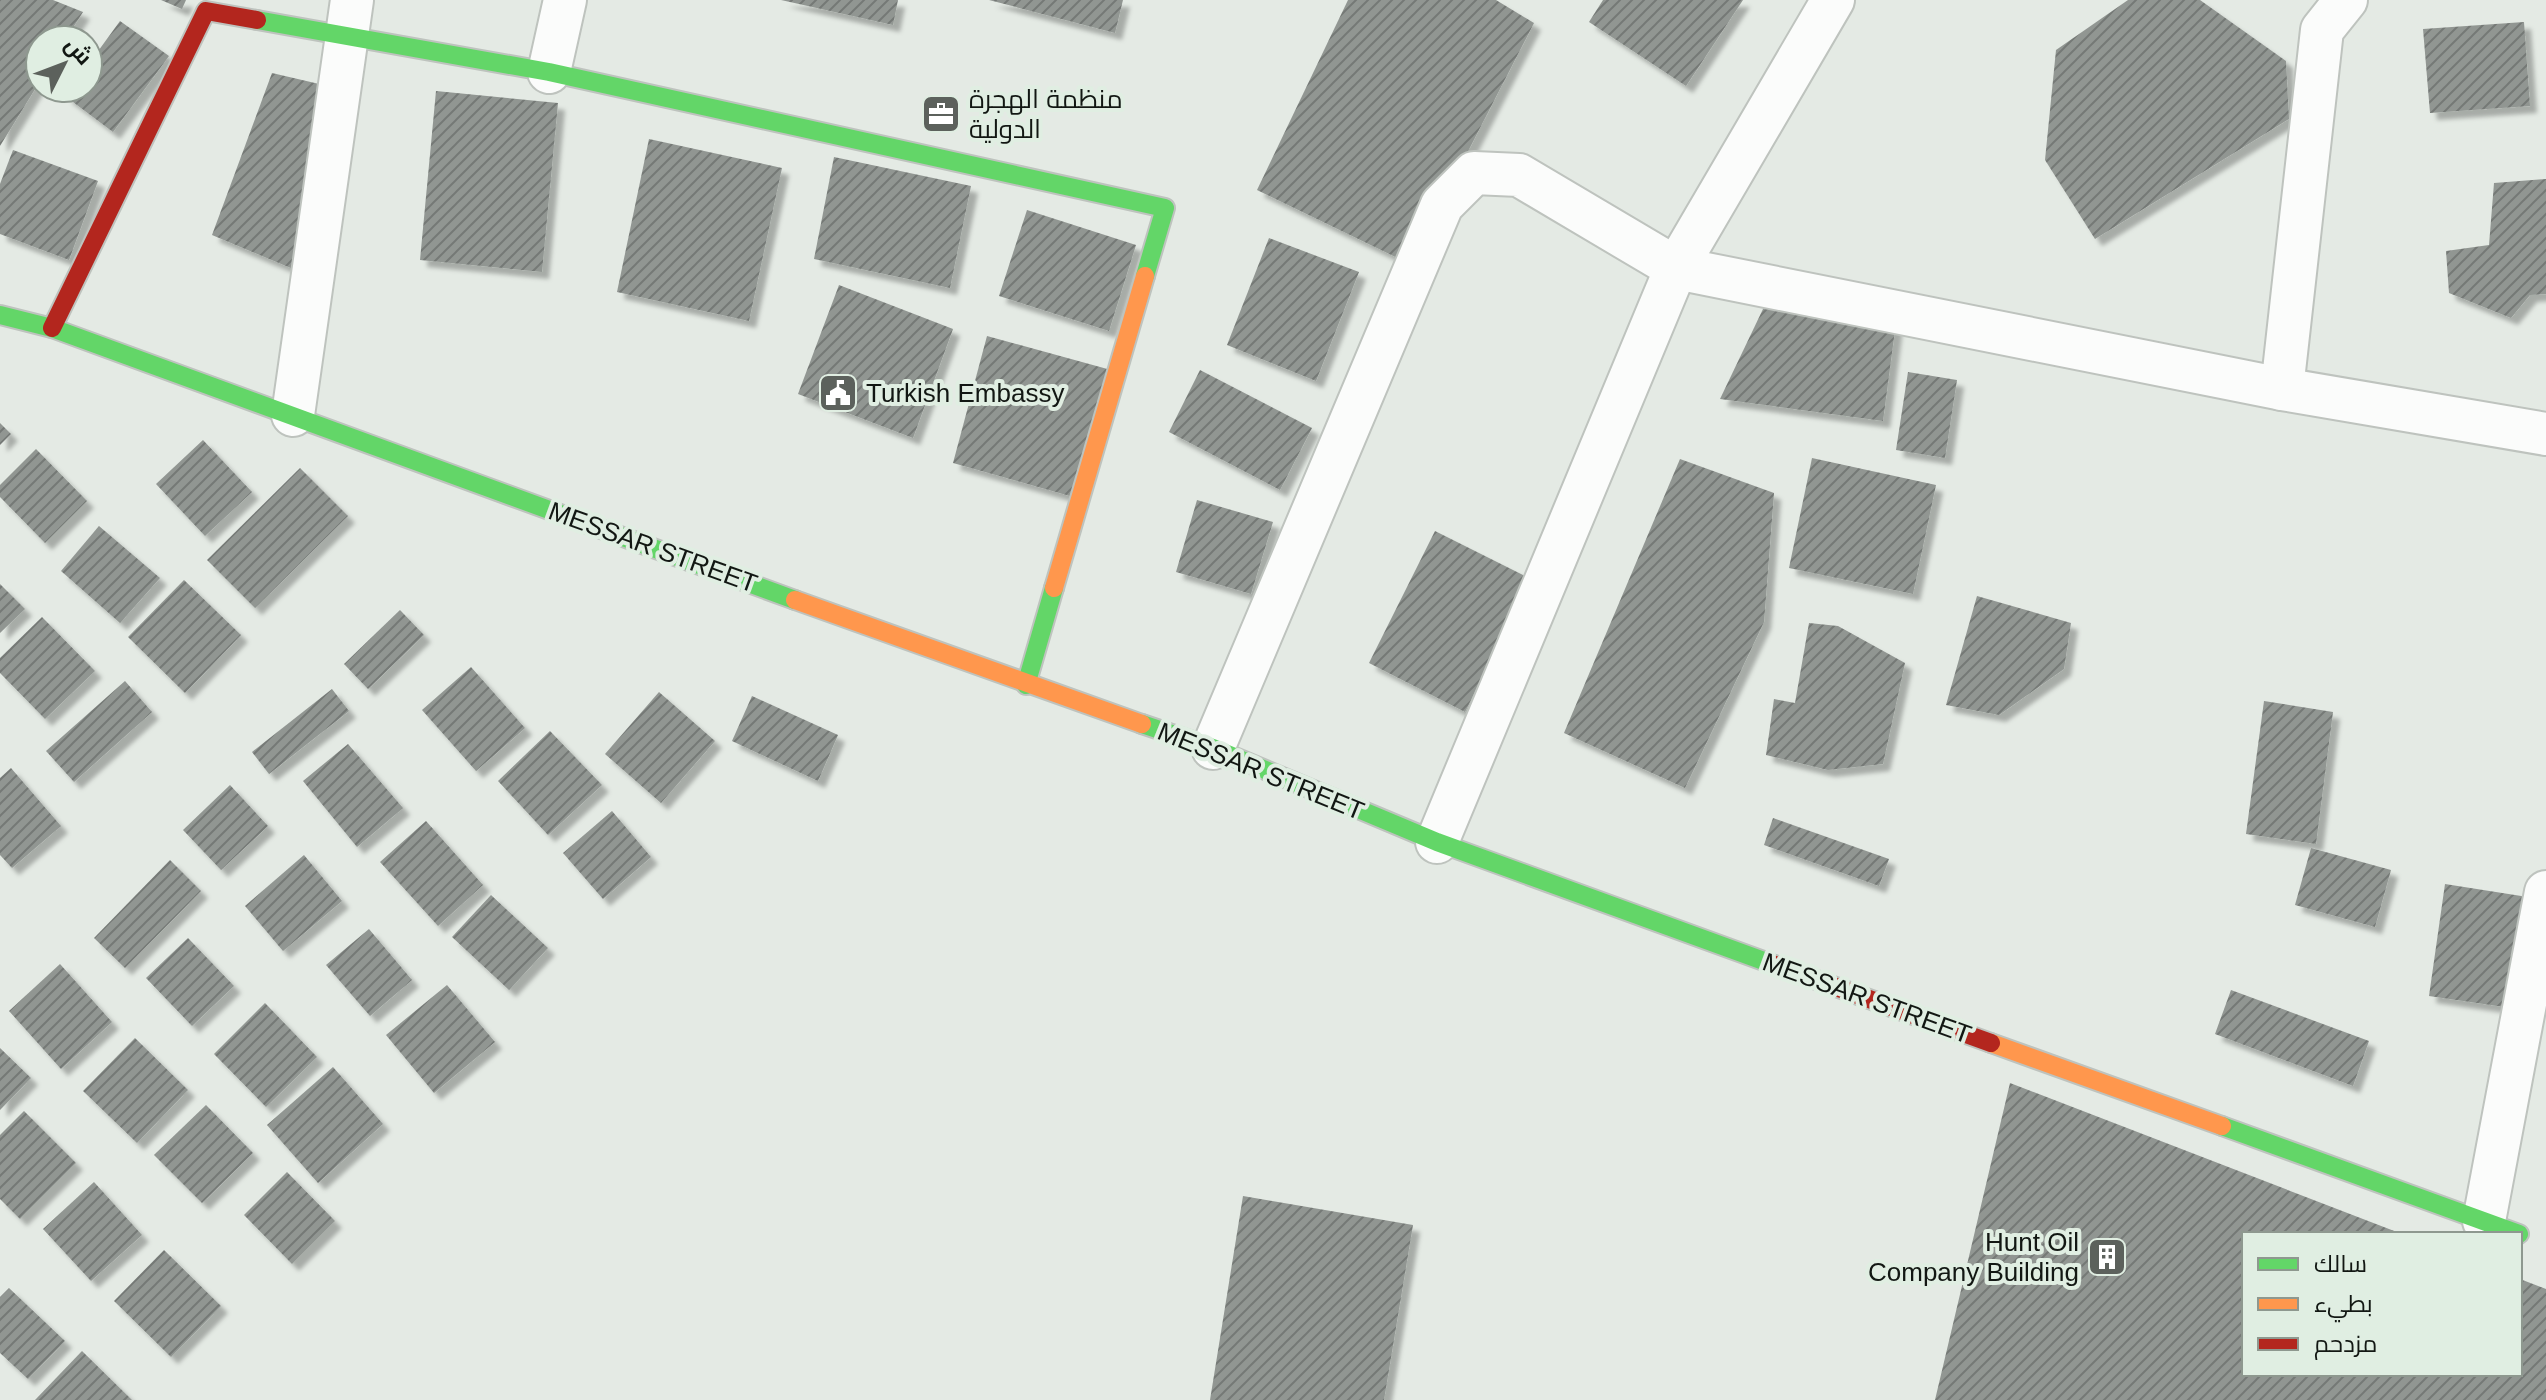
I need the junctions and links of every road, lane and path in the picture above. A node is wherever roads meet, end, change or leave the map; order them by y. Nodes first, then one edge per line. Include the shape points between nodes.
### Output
1 (565, 0) edge
2 (1833, 0) edge
3 (2346, 0) edge
4 (349, 18) edge
5 (549, 72) junction
6 (1676, 268) junction
7 (0, 315) edge
8 (52, 328) junction
9 (2282, 389) junction
10 (293, 415) junction
11 (2546, 434) edge
12 (1026, 685) junction
13 (1213, 748) junction
14 (1437, 842) junction
15 (2546, 892) edge
16 (2508, 1230) edge
17 (2522, 1235) edge
18 (2546, 1244) edge

1 - 5 street
2 - 6 street
3 - 9 street via 2322,30
4 - 5 street
4 - 8 street via 206,11
4 - 10 street
5 - 12 street via 1165,208
6 - 9 street
6 - 13 street via 1519,175 1474,173 1442,205
6 - 14 street
7 - 8 street, MESSAR STREET
8 - 10 street, MESSAR STREET
9 - 11 street
10 - 12 street, MESSAR STREET
12 - 13 street, MESSAR STREET
13 - 14 street, MESSAR STREET
14 - 16 street, MESSAR STREET
15 - 16 street
17 - 18 street, MESSAR STREET

